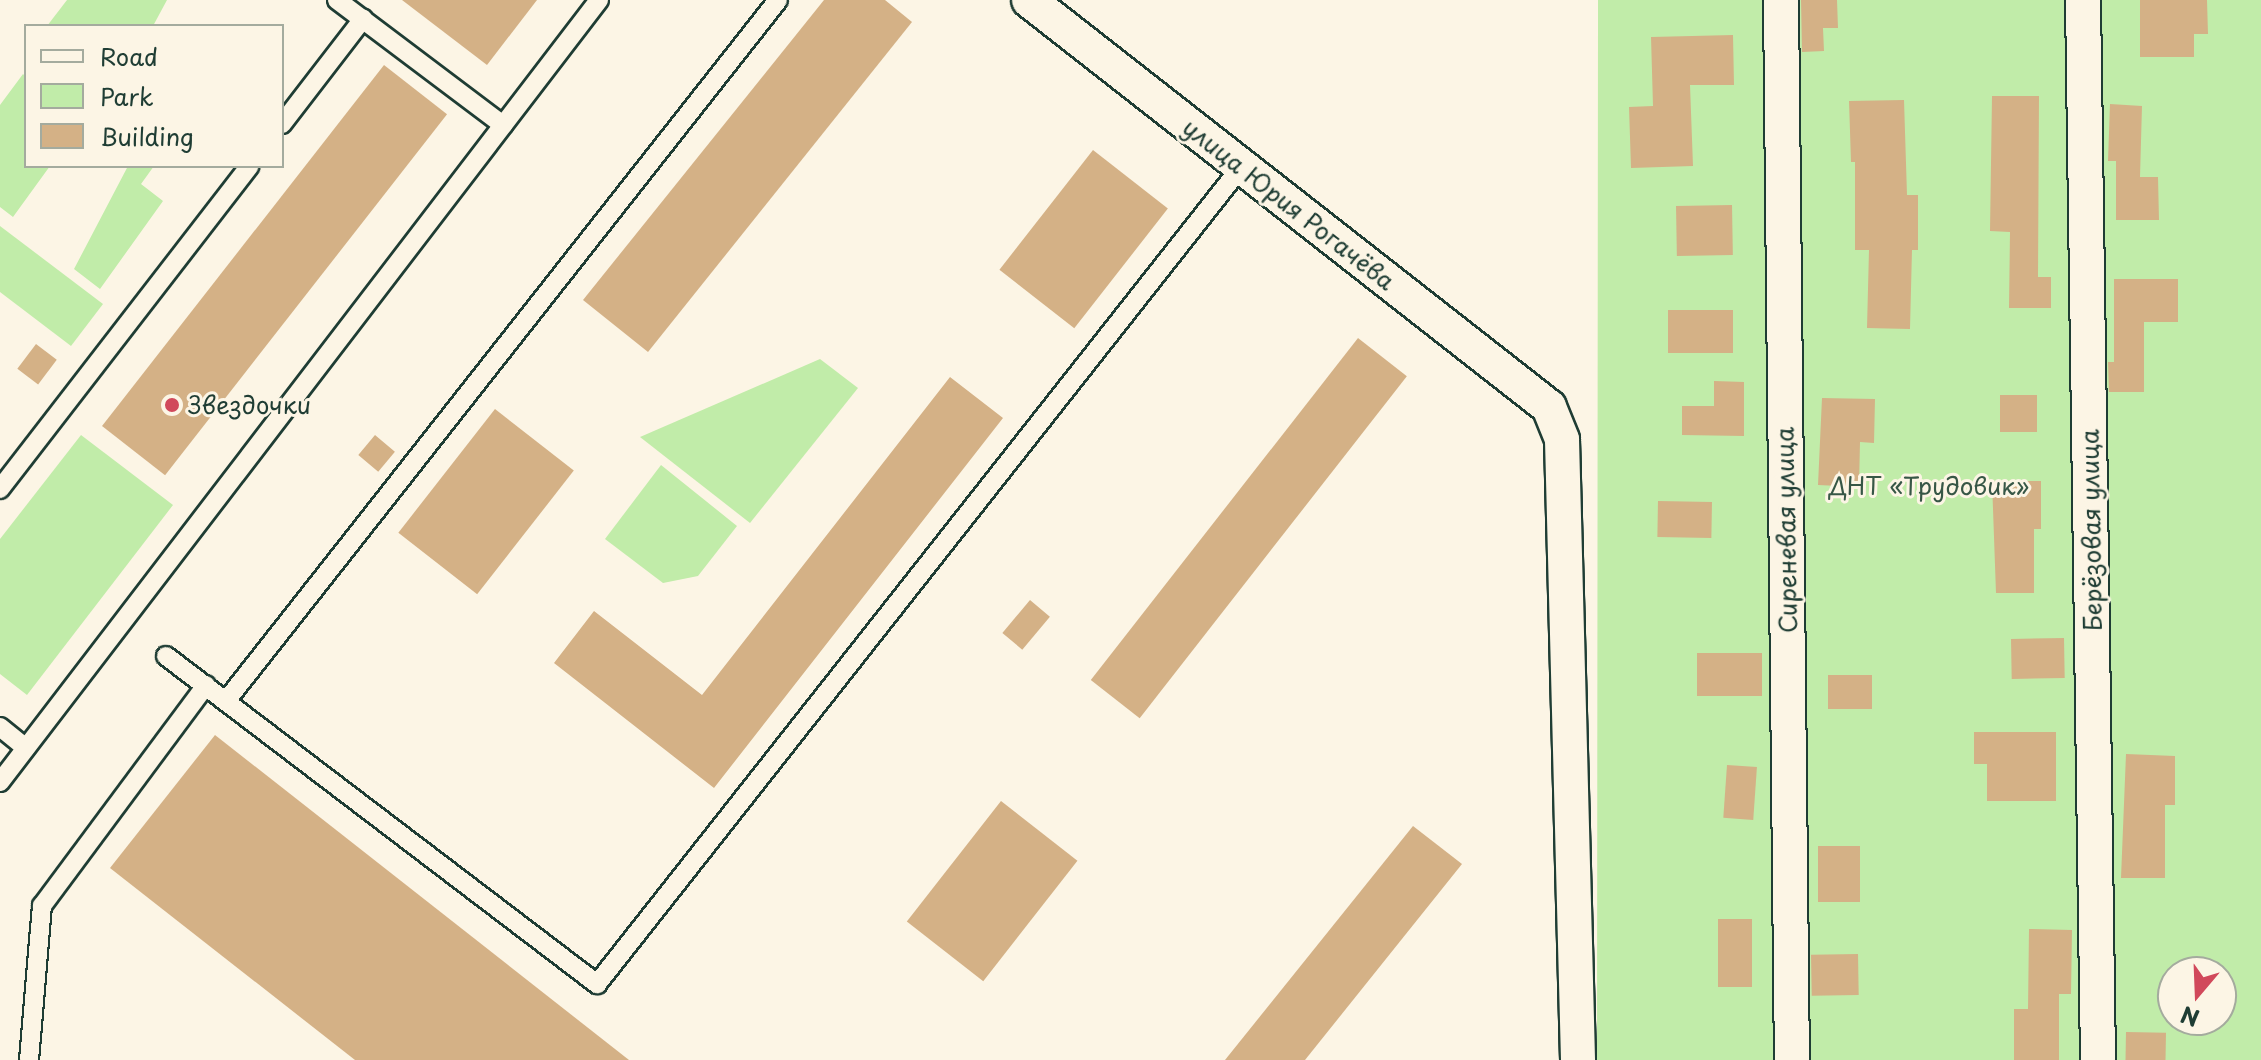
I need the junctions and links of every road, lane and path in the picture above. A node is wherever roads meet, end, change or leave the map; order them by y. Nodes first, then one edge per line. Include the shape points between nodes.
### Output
1 (337, 0) edge
2 (599, 0) edge
3 (778, 0) edge
4 (1029, 0) edge
5 (1781, 0) edge
6 (2083, 0) edge
7 (363, 19) junction
8 (284, 121) edge
9 (503, 125) junction
10 (1241, 167) junction
11 (248, 168) edge
12 (0, 489) edge
13 (166, 656) dead end
14 (206, 685) junction
15 (226, 701) junction
16 (0, 727) edge
17 (26, 748) junction
18 (0, 782) edge
19 (29, 1060) edge
20 (1578, 1060) edge
21 (1792, 1060) edge
22 (2098, 1060) edge

1 - 7 lane
2 - 9 lane
3 - 15 lane
4 - 10 street, улица Юрия Рогачёва
5 - 21 street, Сиреневая улица
6 - 22 street, Берёзовая улица
7 - 8 lane
7 - 9 lane
9 - 17 lane
10 - 15 lane via 597,984
10 - 20 street, улица Юрия Рогачёва via 1549,407 1562,440
11 - 12 lane
13 - 14 lane
14 - 15 lane
14 - 19 lane via 42,906
16 - 17 lane
17 - 18 lane

